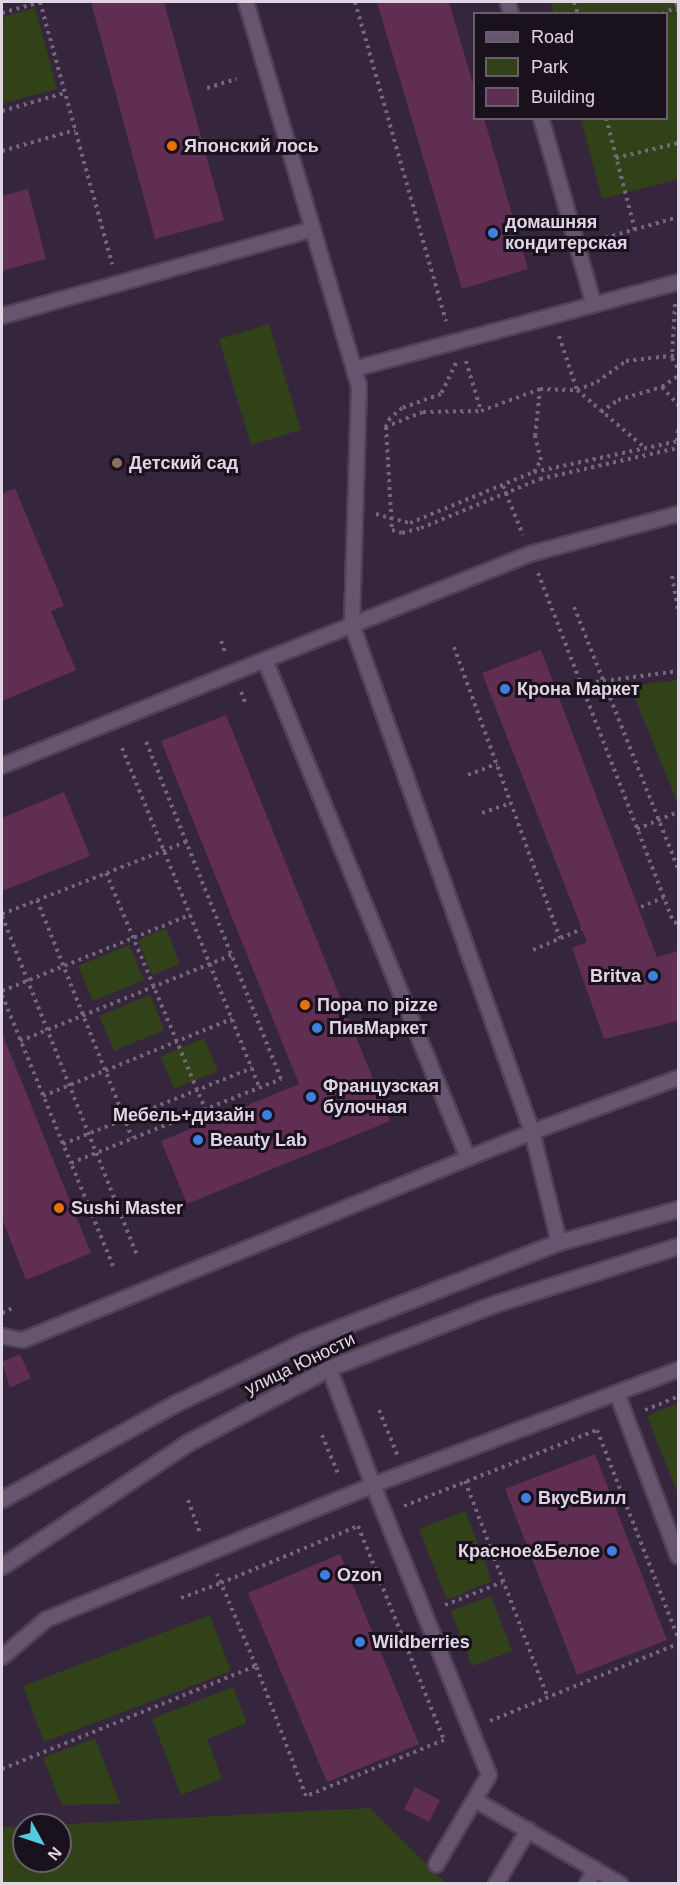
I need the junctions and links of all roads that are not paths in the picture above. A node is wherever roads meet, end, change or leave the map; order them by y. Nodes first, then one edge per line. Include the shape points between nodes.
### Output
1 (246, 2) edge
2 (542, 120) edge
3 (313, 229) junction
4 (677, 288) edge
5 (594, 305) junction
6 (2, 316) edge
7 (354, 369) junction
8 (678, 513) edge
9 (352, 625) junction
10 (265, 660) junction
11 (2, 766) edge
12 (678, 1078) edge
13 (532, 1132) junction
14 (468, 1158) junction
15 (678, 1209) edge
16 (559, 1242) junction
17 (678, 1246) edge
18 (2, 1336) edge
19 (329, 1368) junction
20 (678, 1370) edge
21 (617, 1393) junction
22 (373, 1485) junction
23 (2, 1499) edge
24 (678, 1556) edge
25 (2, 1566) edge
26 (2, 1657) edge
27 (475, 1800) junction
28 (528, 1830) junction
29 (436, 1865) dead end
30 (595, 1869) junction
31 (496, 1884) edge
32 (587, 1884) edge
33 (620, 1884) edge

1 - 3 lane
2 - 5 lane
3 - 6 lane
3 - 7 lane
4 - 5 lane
5 - 7 lane
7 - 9 lane via 359,386
8 - 9 lane via 530,554
9 - 10 lane
9 - 13 lane
10 - 11 lane
10 - 14 lane
12 - 13 lane
13 - 14 lane
13 - 16 lane
14 - 18 lane via 22,1340
15 - 16 street, улица Юности
16 - 23 street, улица Юности via 305,1341 174,1404
17 - 19 street, улица Юности via 494,1304
19 - 22 lane
19 - 25 street, улица Юности via 187,1443
20 - 21 lane
21 - 22 lane
21 - 24 lane
22 - 26 lane via 47,1619
22 - 27 lane via 489,1775
27 - 28 lane
27 - 29 lane
28 - 30 lane
28 - 31 lane
30 - 32 lane
30 - 33 lane

